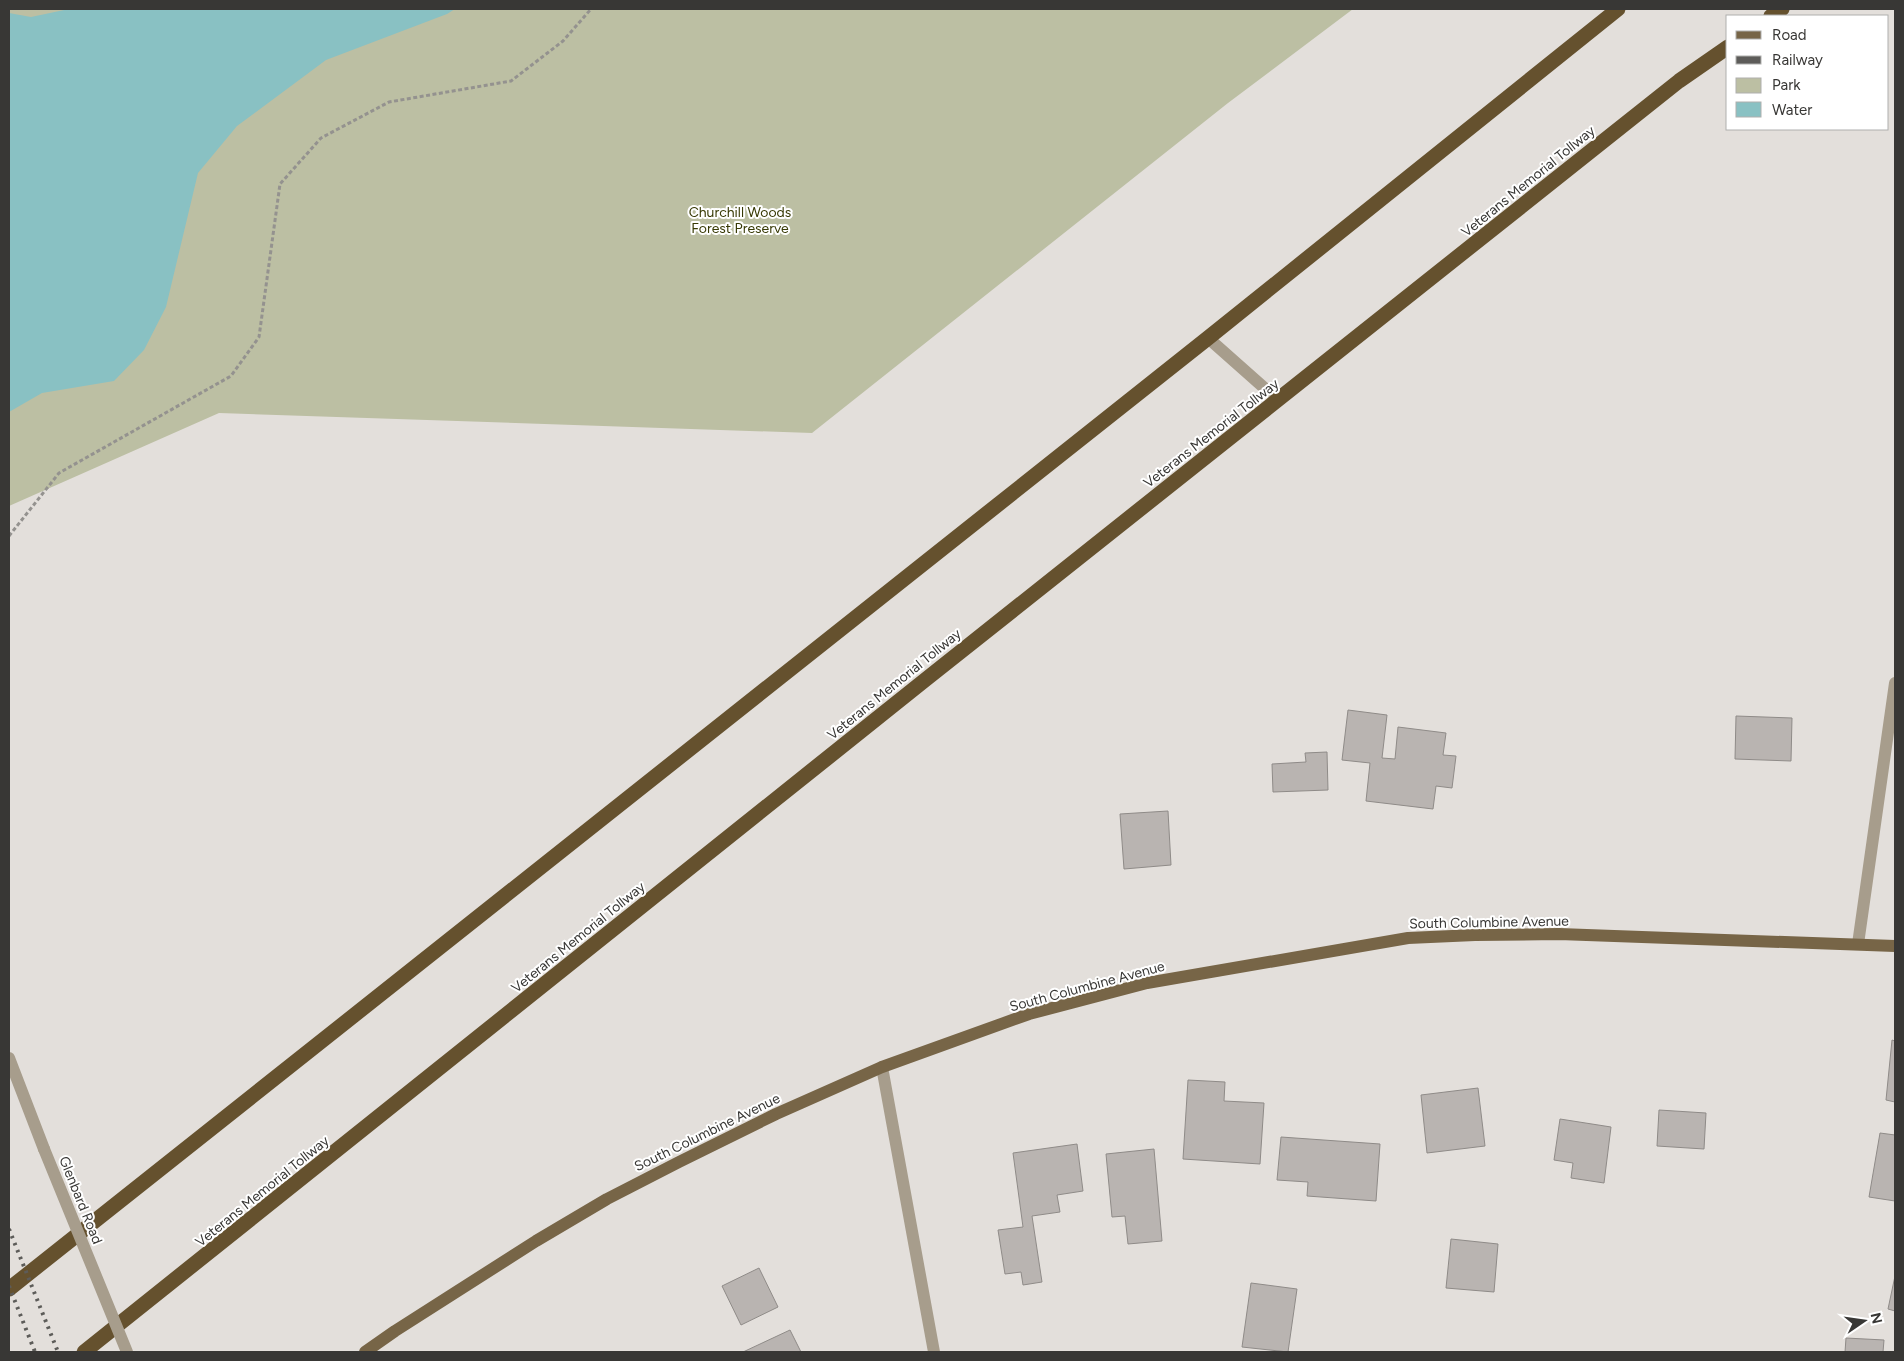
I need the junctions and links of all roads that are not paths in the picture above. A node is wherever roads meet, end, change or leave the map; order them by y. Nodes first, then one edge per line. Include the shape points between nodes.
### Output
1 (1618, 9) edge
2 (1726, 48) edge
3 (1208, 338) junction
4 (1278, 400) junction
5 (1895, 683) edge
6 (1858, 944) junction
7 (1895, 946) edge
8 (9, 1058) edge
9 (882, 1067) junction
10 (9, 1289) edge
11 (84, 1352) edge
12 (127, 1352) edge
13 (364, 1352) edge
14 (934, 1352) edge

1 - 3 highway
2 - 4 highway, Veterans Memorial Tollway via 1679,81
3 - 4 street
3 - 10 highway
4 - 11 highway, Veterans Memorial Tollway
5 - 6 street
6 - 7 main road, South Columbine Avenue
6 - 9 main road, South Columbine Avenue via 1559,934 1408,938 1147,983 1029,1014
8 - 12 street, Glenbard Road, bridge
9 - 13 main road, South Columbine Avenue via 776,1114 607,1199
9 - 14 street

